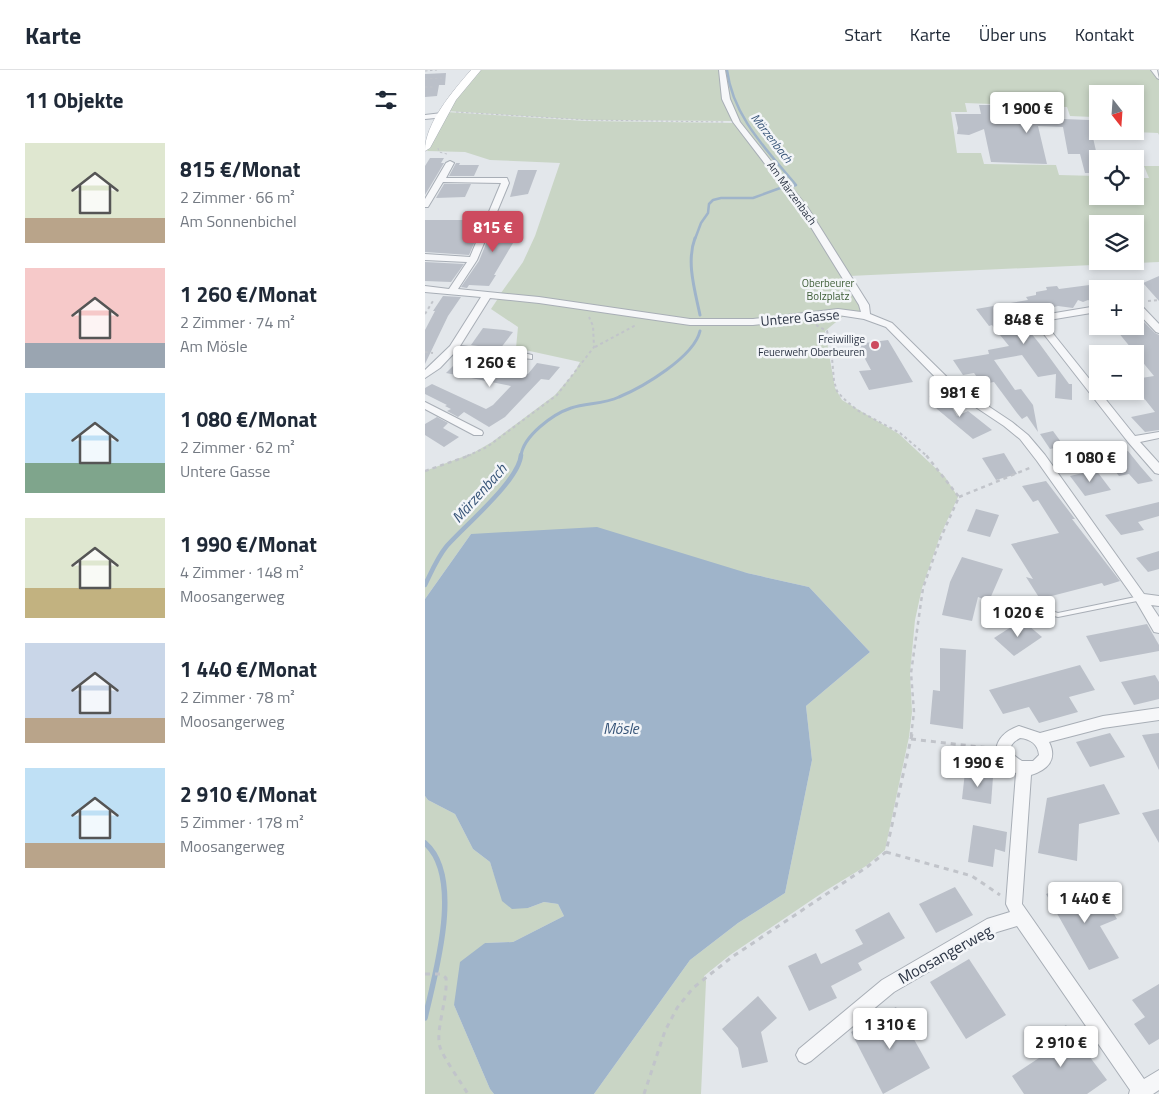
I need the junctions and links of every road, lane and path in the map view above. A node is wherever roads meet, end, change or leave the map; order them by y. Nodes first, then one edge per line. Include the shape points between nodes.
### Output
1 (437, 70) edge
2 (476, 70) edge
3 (722, 70) edge
4 (1154, 70) edge
5 (425, 71) edge
6 (1159, 77) edge
7 (442, 78) dead end
8 (425, 79) edge
9 (425, 87) edge
10 (434, 87) dead end
11 (443, 114) junction
12 (425, 117) edge
13 (737, 122) junction
14 (425, 148) edge
15 (438, 148) dead end
16 (450, 163) joint
17 (441, 180) junction
18 (425, 205) edge
19 (425, 257) edge
20 (473, 260) junction
21 (425, 290) edge
22 (438, 290) junction
23 (452, 291) junction
24 (488, 294) junction
25 (585, 307) junction
26 (1089, 310) edge
27 (425, 314) edge
28 (1144, 314) edge
29 (797, 316) junction
30 (866, 316) junction
31 (659, 318) junction
32 (1159, 330) edge
33 (594, 347) junction
34 (455, 348) junction
35 (528, 357) dead end
36 (425, 375) edge
37 (425, 405) edge
38 (477, 433) dead end
39 (1159, 434) edge
40 (1132, 440) junction
41 (1065, 452) dead end
42 (1041, 458) junction
43 (1159, 470) edge
44 (425, 471) edge
45 (959, 498) junction
46 (1140, 598) junction
47 (1159, 601) edge
48 (1038, 608) dead end
49 (1159, 628) edge
50 (1159, 714) edge
51 (1039, 739) junction
52 (911, 740) junction
53 (1003, 748) junction
54 (1024, 769) junction
55 (886, 852) junction
56 (1017, 910) junction
57 (425, 974) edge
58 (805, 1055) dead end
59 (1159, 1079) edge
60 (1140, 1092) edge
61 (468, 1094) edge
62 (644, 1094) edge

1 - 5 path
2 - 11 street
3 - 13 street, Am Märzenbach via 726,99
4 - 6 street
7 - 8 path
9 - 10 path
11 - 12 street
11 - 13 path via 598,121
11 - 14 street
13 - 30 street, Am Märzenbach via 805,210 864,304
15 - 16 path via 439,152 455,156 455,162
16 - 17 street
17 - 18 street
17 - 20 street via 505,180
19 - 20 street
20 - 23 street
21 - 22 street, Untere Gasse
22 - 23 street, Untere Gasse
22 - 27 path
23 - 24 street, Untere Gasse
24 - 25 street, Untere Gasse
24 - 34 street
25 - 31 street, Untere Gasse
25 - 33 path via 593,326
26 - 40 street via 1037,319
28 - 32 street
29 - 30 street, Untere Gasse via 838,312
29 - 31 street, Untere Gasse via 718,323
29 - 45 path via 827,331 836,388 843,400 915,445 946,477
30 - 42 street, Untere Gasse via 878,319 895,330 948,384 1024,437
31 - 33 path
33 - 44 path via 557,395 542,407 487,447
34 - 35 street
34 - 36 street
37 - 38 street
39 - 40 street
40 - 41 path
40 - 43 street
42 - 45 path via 1035,466
42 - 46 street, Untere Gasse
45 - 52 path via 941,537 921,596 911,673 914,712
46 - 47 street
46 - 48 lane via 1058,615
46 - 49 street, Untere Gasse
50 - 51 street via 1103,722
51 - 53 street via 1019,732 1007,738
51 - 54 street via 1046,751 1043,763
52 - 53 path
52 - 55 path
53 - 54 street via 1007,759
54 - 56 street
55 - 56 path via 972,876
55 - 62 path via 731,957 685,997 664,1032
56 - 58 street, Moosangerweg via 888,986
56 - 60 street
57 - 61 path via 441,974 446,978 440,1047
59 - 60 street

